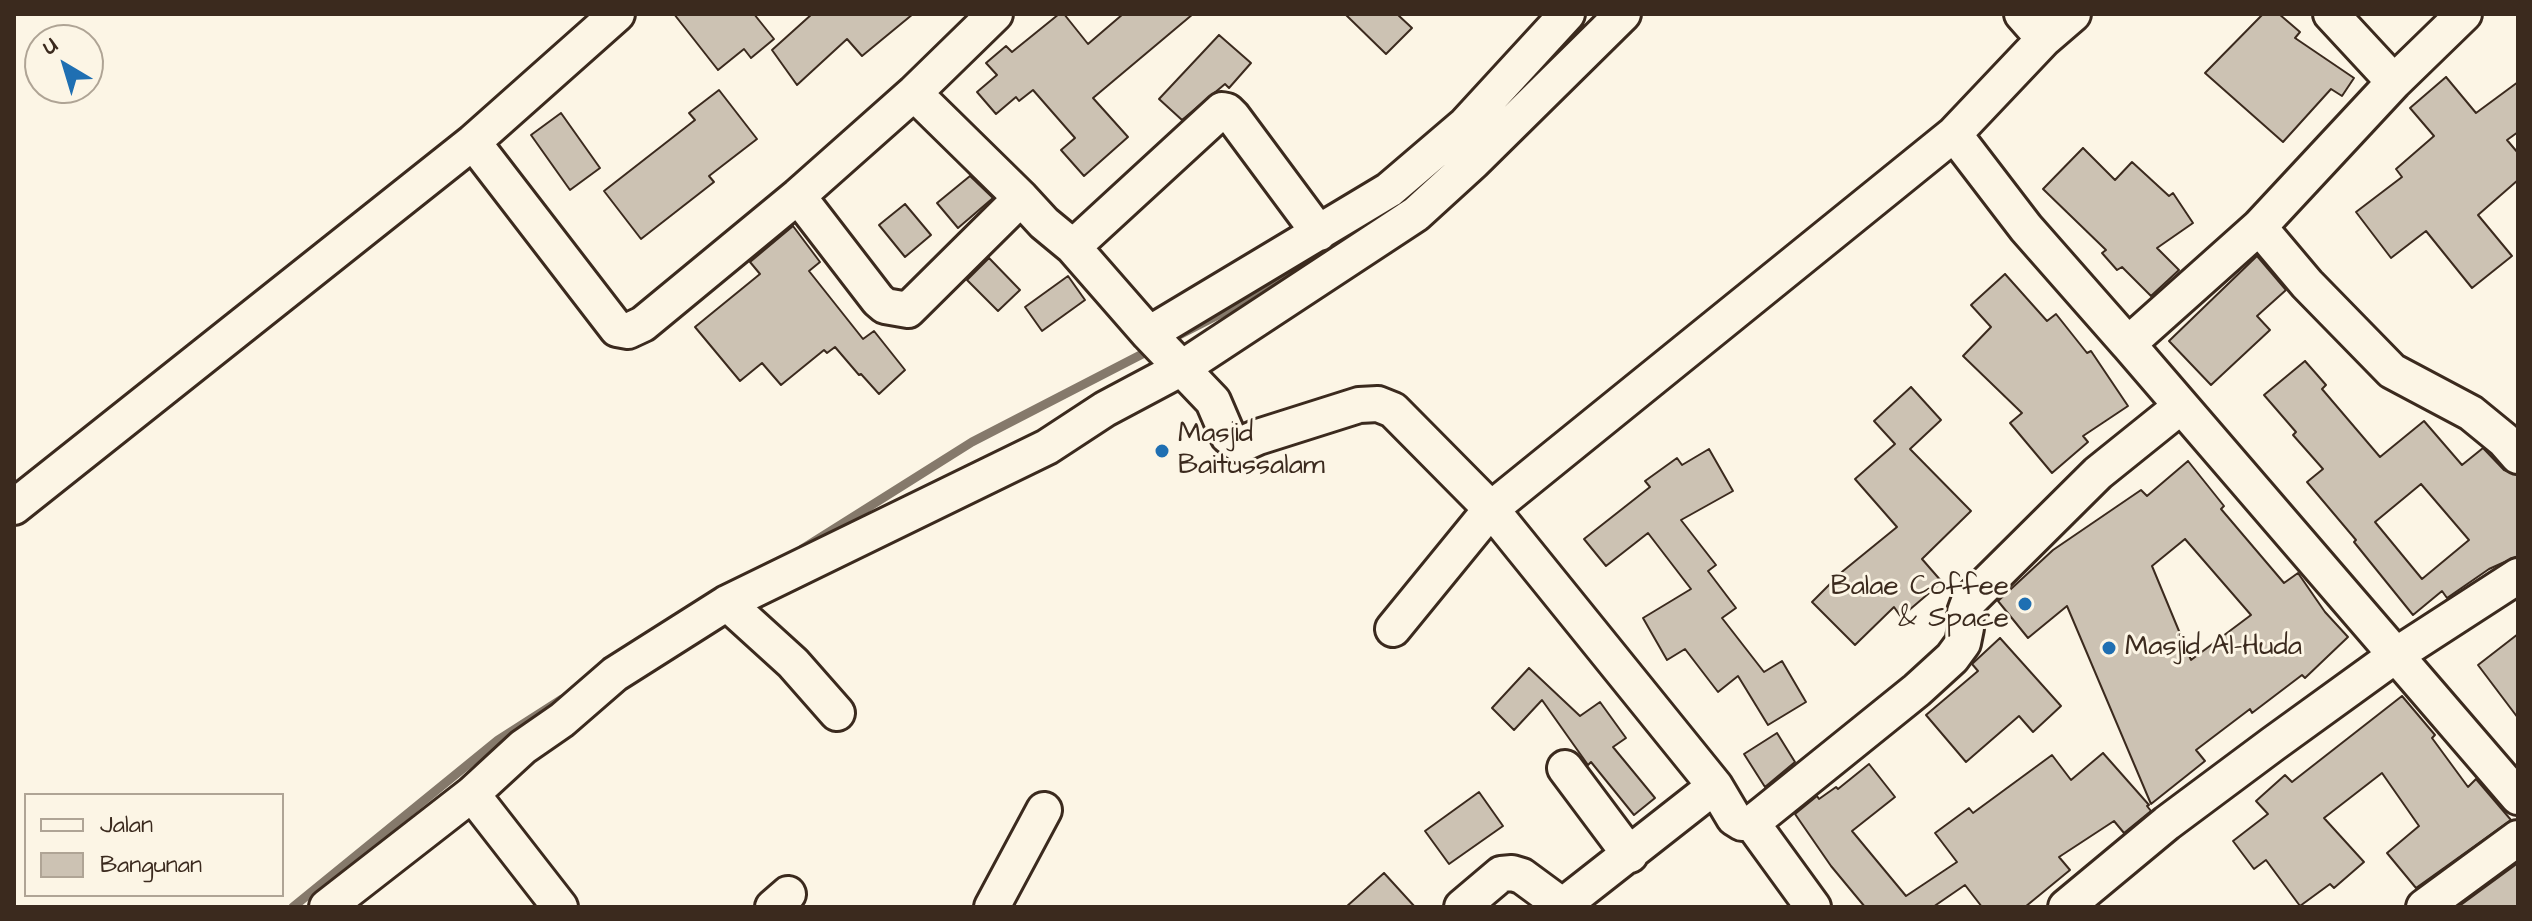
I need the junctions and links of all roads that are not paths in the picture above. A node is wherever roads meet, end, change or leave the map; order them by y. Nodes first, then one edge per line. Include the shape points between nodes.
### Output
1 (617, 14) edge
2 (995, 14) edge
3 (1567, 14) edge
4 (1623, 14) edge
5 (2073, 14) edge
6 (2331, 14) edge
7 (2464, 14) edge
8 (2033, 27) edge
9 (2394, 82) junction
10 (914, 93) junction
11 (1954, 134) junction
12 (473, 142) junction
13 (798, 196) junction
14 (1021, 198) junction
15 (2259, 227) junction
16 (1319, 233) junction
17 (1073, 247) junction
18 (2128, 344) junction
19 (1165, 350) junction
20 (2180, 407) junction
21 (2518, 456) edge
22 (14, 507) edge
23 (1491, 509) junction
24 (2518, 576) edge
25 (727, 603) junction
26 (1393, 629) dead end
27 (2396, 655) junction
28 (837, 713) dead end
29 (1565, 768) dead end
30 (1715, 786) junction
31 (472, 794) junction
32 (2518, 797) edge
33 (1044, 810) dead end
34 (1752, 823) junction
35 (2518, 838) edge
36 (1630, 855) junction
37 (327, 907) edge
38 (560, 907) edge
39 (992, 907) edge
40 (1462, 907) edge
41 (1813, 907) edge
42 (2066, 907) edge
43 (2424, 907) edge

1 - 12 street
2 - 10 street
3 - 16 street via 1455,134 1389,190
4 - 19 street via 1416,214
5 - 8 street
6 - 9 street
7 - 9 street
8 - 11 street
9 - 15 street
10 - 13 street
10 - 14 street
11 - 18 street via 2026,228
11 - 23 street
12 - 13 street via 617,329 628,331
12 - 22 street
13 - 14 street via 878,300 908,310
14 - 17 street
15 - 18 street
15 - 21 street via 2392,371 2471,413
16 - 17 street via 1233,117 1222,110
16 - 19 street
17 - 19 street
18 - 20 street
19 - 23 street via 1213,401 1228,436 1240,445 1359,405 1378,404 1393,410
19 - 25 street via 1105,409 1047,447
20 - 27 street
20 - 34 street via 2098,473 1969,601 1963,643 1952,658
23 - 26 street
23 - 30 street
24 - 27 street
25 - 28 street via 793,663
25 - 31 street via 615,674
27 - 32 street
27 - 42 street via 2167,823
29 - 36 street
30 - 34 street via 1734,818
30 - 36 street
31 - 37 street
31 - 38 street
33 - 39 street
34 - 41 street
35 - 43 street
36 - 40 street via 1566,903 1512,873 1501,874

